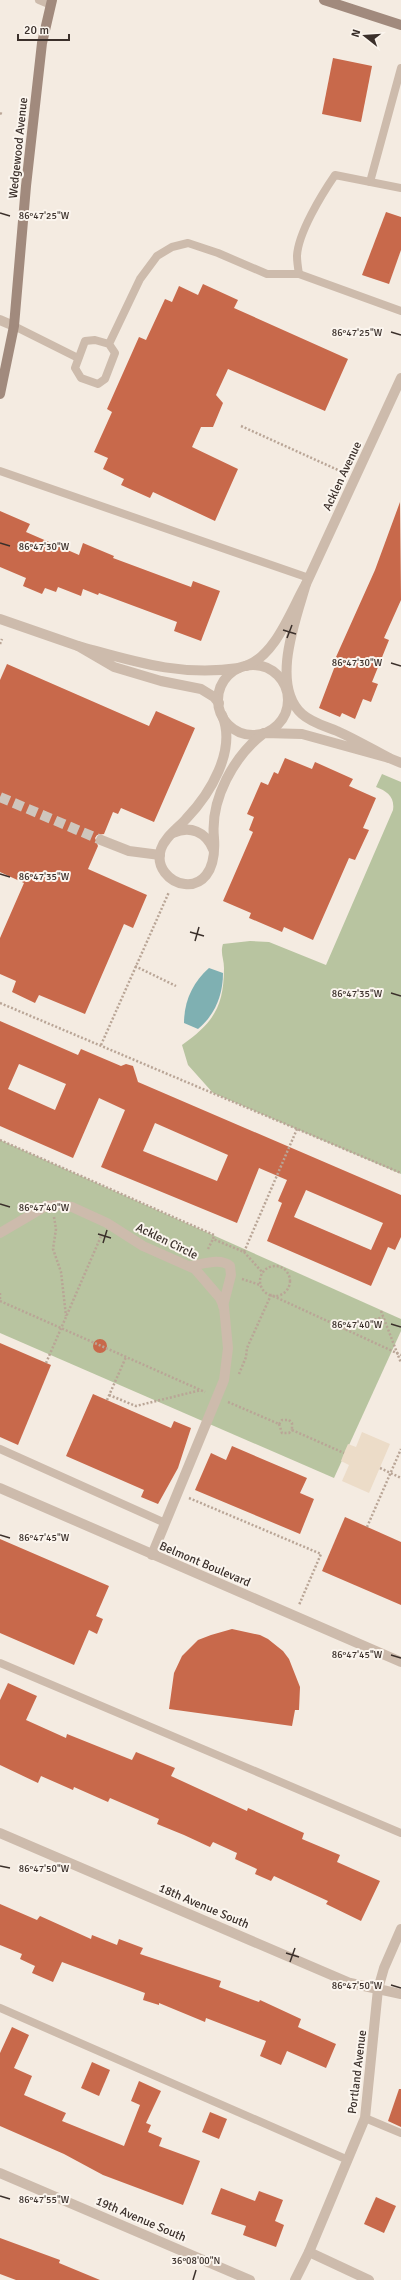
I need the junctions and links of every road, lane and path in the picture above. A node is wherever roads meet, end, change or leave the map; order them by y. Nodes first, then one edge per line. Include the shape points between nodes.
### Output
1 (39, 0) edge
2 (324, 0) edge
3 (52, 2) edge
4 (401, 24) edge
5 (401, 68) edge
6 (370, 182) junction
7 (401, 188) edge
8 (299, 274) junction
9 (401, 311) edge
10 (0, 320) edge
11 (14, 326) junction
12 (109, 344) junction
13 (78, 358) junction
14 (401, 378) edge
15 (0, 394) edge
16 (241, 426) dead end
17 (338, 470) dead end
18 (0, 471) edge
19 (307, 581) junction
20 (0, 619) edge
21 (2, 639) dead end
22 (0, 644) edge
23 (78, 646) junction
24 (242, 667) junction
25 (288, 693) junction
26 (219, 703) junction
27 (222, 715) junction
28 (264, 733) junction
29 (389, 758) junction
30 (401, 763) edge
31 (168, 838) junction
32 (101, 840) tunnel mouth
33 (160, 855) junction
34 (214, 857) junction
35 (174, 880) junction
36 (135, 966) junction
37 (176, 986) dead end
38 (0, 1003) edge
39 (101, 1045) junction
40 (297, 1129) junction
41 (0, 1140) edge
42 (401, 1173) edge
43 (52, 1205) junction
44 (107, 1223) junction
45 (0, 1233) edge
46 (244, 1252) junction
47 (190, 1266) junction
48 (263, 1273) junction
49 (231, 1275) junction
50 (261, 1285) junction
51 (0, 1293) edge
52 (271, 1296) junction
53 (0, 1301) edge
54 (223, 1306) junction
55 (381, 1311) dead end
56 (66, 1317) junction
57 (383, 1317) junction
58 (61, 1328) junction
59 (344, 1329) junction
60 (397, 1353) junction
61 (401, 1355) edge
62 (126, 1357) junction
63 (46, 1363) dead end
64 (401, 1363) edge
65 (239, 1375) dead end
66 (201, 1390) junction
67 (109, 1395) junction
68 (230, 1395) dead end
69 (217, 1397) junction
70 (107, 1400) dead end
71 (227, 1401) junction
72 (224, 1409) dead end
73 (279, 1424) junction
74 (292, 1430) junction
75 (0, 1449) edge
76 (401, 1449) edge
77 (344, 1453) dead end
78 (380, 1468) dead end
79 (390, 1473) junction
80 (401, 1478) edge
81 (0, 1488) edge
82 (186, 1496) dead end
83 (165, 1523) junction
84 (367, 1527) dead end
85 (152, 1555) junction
86 (294, 1616) junction
87 (401, 1662) edge
88 (0, 1663) edge
89 (0, 1833) edge
90 (401, 1833) edge
91 (401, 1929) edge
92 (378, 1989) junction
93 (401, 1994) edge
94 (0, 2008) edge
95 (365, 2118) junction
96 (401, 2133) edge
97 (348, 2160) junction
98 (0, 2173) edge
99 (309, 2252) junction
100 (250, 2280) edge
101 (296, 2280) edge
102 (369, 2280) edge

1 - 3 lane
2 - 4 main road
3 - 11 main road, Wedgewood Avenue via 42,43
5 - 6 lane
6 - 7 lane
6 - 8 lane via 335,175 318,201 302,239 297,255
8 - 9 lane
8 - 12 lane via 267,274 188,243 172,246 156,256 140,279
10 - 11 street
11 - 13 lane
11 - 15 main road, Wedgewood Avenue
12 - 13 lane via 95,340 85,341
12 - 13 lane via 115,353 105,379 98,384 81,378 75,368
14 - 19 street, Acklen Avenue
16 - 17 path
18 - 19 lane
19 - 24 street, Acklen Avenue via 272,646 259,660
19 - 25 street, Acklen Avenue via 288,651
20 - 23 street
21 - 22 path
23 - 24 street via 174,670 204,672
23 - 26 street via 114,666 161,681 201,689
24 - 25 street via 260,666 274,671
24 - 26 street via 224,681
25 - 28 street via 287,708 282,719 275,727
25 - 29 street via 292,702 306,717
26 - 27 street
27 - 28 street via 236,730 250,735
27 - 31 street via 226,731 218,769 201,803
28 - 29 street via 302,734
28 - 34 street via 239,756 220,796 213,825
29 - 30 street
31 - 33 street
31 - 34 street via 183,830 200,833 210,842
32 - 33 street via 129,851
33 - 35 street via 164,871
34 - 35 street via 208,875 191,884
35 - 36 path
36 - 37 path
36 - 39 path
38 - 39 path
39 - 40 path
40 - 42 path
40 - 46 path
41 - 46 path via 214,1235 212,1239
43 - 44 street, Acklen Circle via 77,1208
43 - 45 street via 42,1208
43 - 56 path via 56,1229 54,1253 61,1272
44 - 47 street, Acklen Circle via 142,1246
44 - 56 path
46 - 48 path
47 - 49 street via 224,1262 230,1266
47 - 54 street, Acklen Circle via 205,1278
48 - 50 path
48 - 52 path via 266,1269 276,1267 288,1275 287,1289 280,1295
49 - 50 path
49 - 54 street
50 - 52 path via 263,1291
51 - 53 path
52 - 59 path
52 - 65 path via 247,1348
53 - 58 path
54 - 69 street, Acklen Circle via 228,1355 224,1380
55 - 57 path
56 - 58 path
57 - 59 path
57 - 60 path
58 - 62 path
58 - 63 path
59 - 60 path
60 - 61 path
60 - 64 path
62 - 66 path
62 - 67 path
66 - 67 path via 136,1406
66 - 69 path
67 - 70 path
68 - 71 path
69 - 71 path
69 - 83 street, Acklen Circle
71 - 72 path
71 - 73 path
73 - 74 path via 282,1432 289,1433
73 - 74 path via 282,1420 289,1420 292,1423
74 - 77 path
75 - 83 lane
76 - 79 path
78 - 79 path
79 - 80 path
79 - 84 path
81 - 85 street, Belmont Boulevard
82 - 86 path via 321,1554
83 - 85 street, Acklen Circle
85 - 86 street, Belmont Boulevard
86 - 87 street, Belmont Boulevard
88 - 90 lane
89 - 92 street, 18th Avenue South via 350,1983
91 - 92 street, Portland Avenue
92 - 93 street, 18th Avenue South
92 - 95 street, Portland Avenue
94 - 97 lane
95 - 96 lane
95 - 97 street, Portland Avenue
97 - 99 street, Portland Avenue
98 - 100 street, 19th Avenue South
99 - 101 street, Portland Avenue
99 - 102 street

